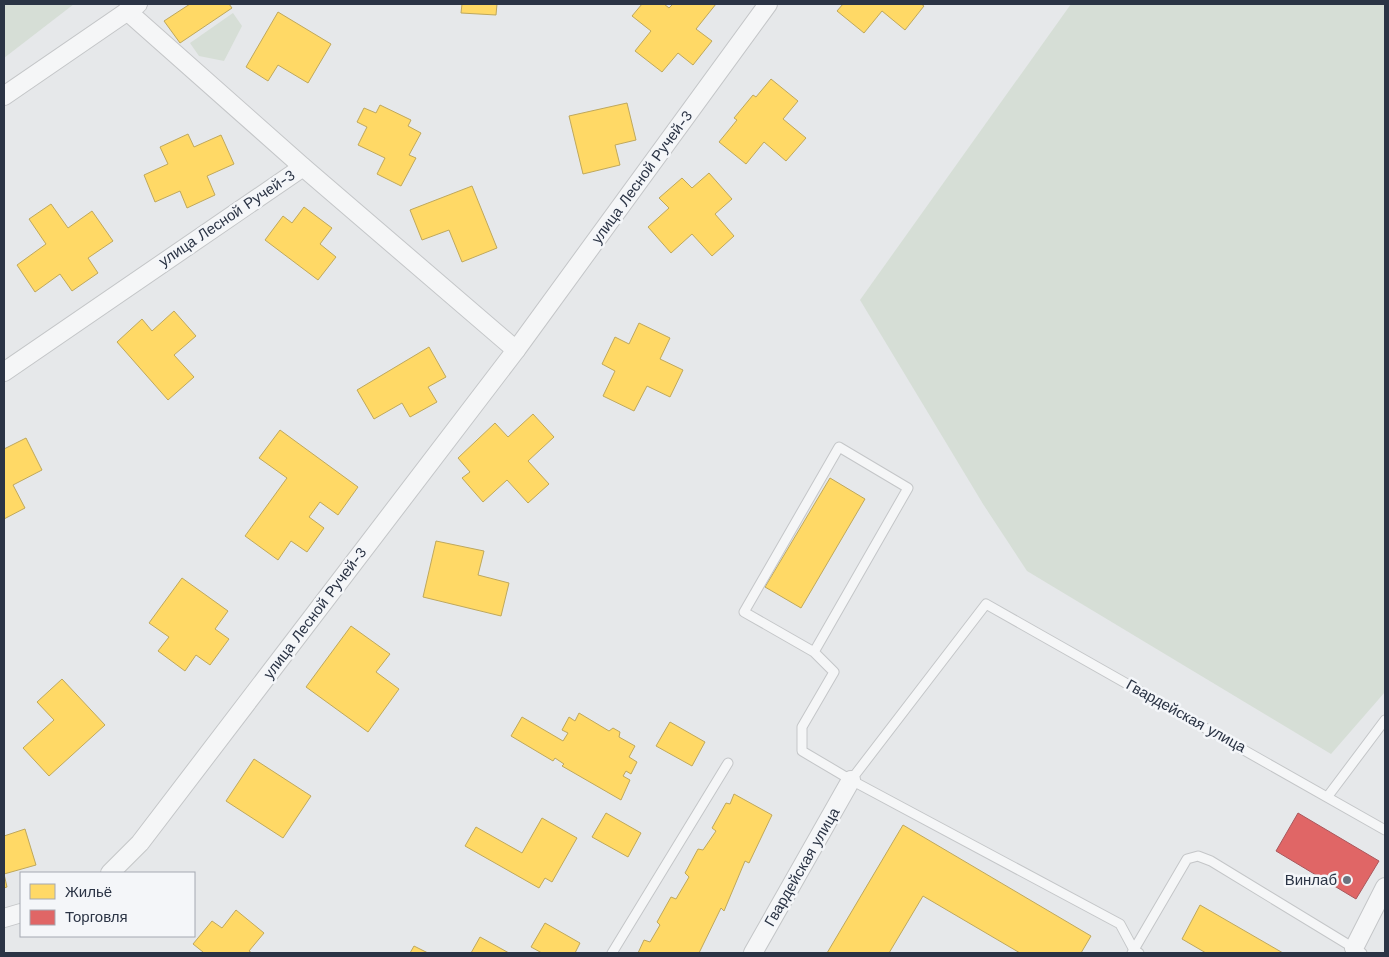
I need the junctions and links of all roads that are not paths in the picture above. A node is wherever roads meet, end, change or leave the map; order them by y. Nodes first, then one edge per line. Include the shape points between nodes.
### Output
1 (768, 4) edge
2 (132, 8) edge
3 (4, 96) edge
4 (303, 167) junction
5 (516, 350) junction
6 (4, 372) edge
7 (814, 652) junction
8 (1385, 720) edge
9 (728, 763) dead end
10 (852, 780) junction
11 (1328, 796) junction
12 (1385, 830) edge
13 (111, 872) edge
14 (1385, 887) edge
15 (20, 913) edge
16 (4, 918) edge
17 (1358, 951) edge
18 (1135, 952) edge
19 (612, 953) edge
20 (753, 953) edge

1 - 5 street, улица Лесной Ручей-3
2 - 3 street
2 - 4 street, улица Лесной Ручей-3
4 - 5 street, улица Лесной Ручей-3
4 - 6 street, улица Лесной Ручей-3
5 - 13 street, улица Лесной Ручей-3 via 146,835
7 - 7 lane via 908,488 839,447 744,612
7 - 10 lane via 834,672 802,727 802,751
8 - 11 lane
9 - 19 lane
10 - 11 lane, Гвардейская улица via 986,604
10 - 18 lane via 1120,924
10 - 20 street, Гвардейская улица
11 - 12 lane, Гвардейская улица
14 - 17 street
15 - 16 street
17 - 18 lane via 1198,856 1187,859

